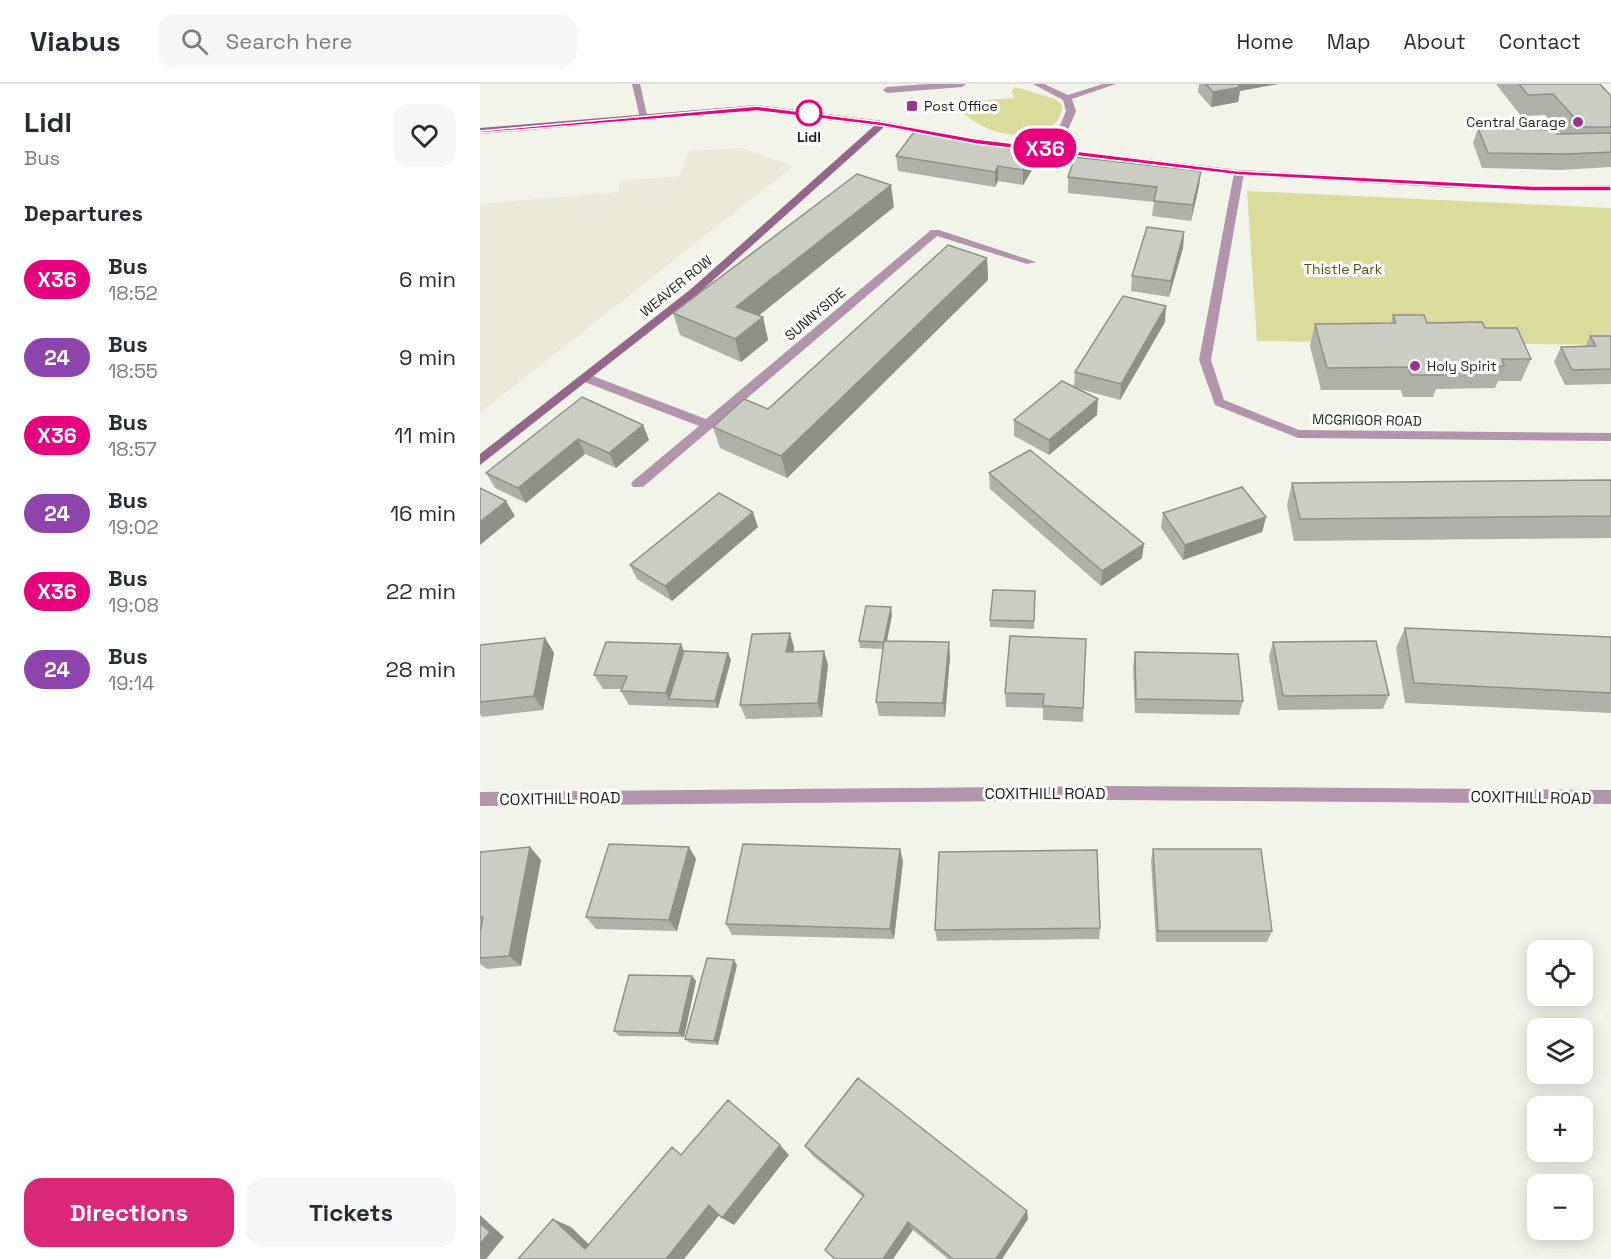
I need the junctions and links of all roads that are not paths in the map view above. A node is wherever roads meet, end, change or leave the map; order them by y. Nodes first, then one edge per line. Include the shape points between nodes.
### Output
1 (636, 84) edge
2 (962, 84) edge
3 (1037, 84) edge
4 (1112, 84) edge
5 (887, 90) dead end
6 (1068, 98) junction
7 (645, 118) junction
8 (882, 124) junction
9 (480, 131) edge
10 (1055, 149) junction
11 (1239, 173) junction
12 (1611, 188) edge
13 (1031, 262) dead end
14 (586, 378) junction
15 (707, 424) junction
16 (1611, 437) edge
17 (480, 461) edge
18 (638, 484) dead end
19 (1611, 797) edge
20 (480, 799) edge

1 - 7 street
2 - 5 street
3 - 6 street
4 - 6 street
6 - 10 street via 1071,111
7 - 8 main road via 757,108
7 - 9 main road
8 - 10 main road via 976,142
8 - 14 main road, WEAVER ROW via 739,254
10 - 11 main road
11 - 12 main road via 1533,189
11 - 16 street, MCGRIGOR ROAD via 1205,360 1219,402 1298,434
13 - 15 street, SUNNYSIDE via 935,232
14 - 15 street
14 - 17 main road, WEAVER ROW
15 - 18 street, SUNNYSIDE
19 - 20 street, COXITHILL ROAD via 1112,793

